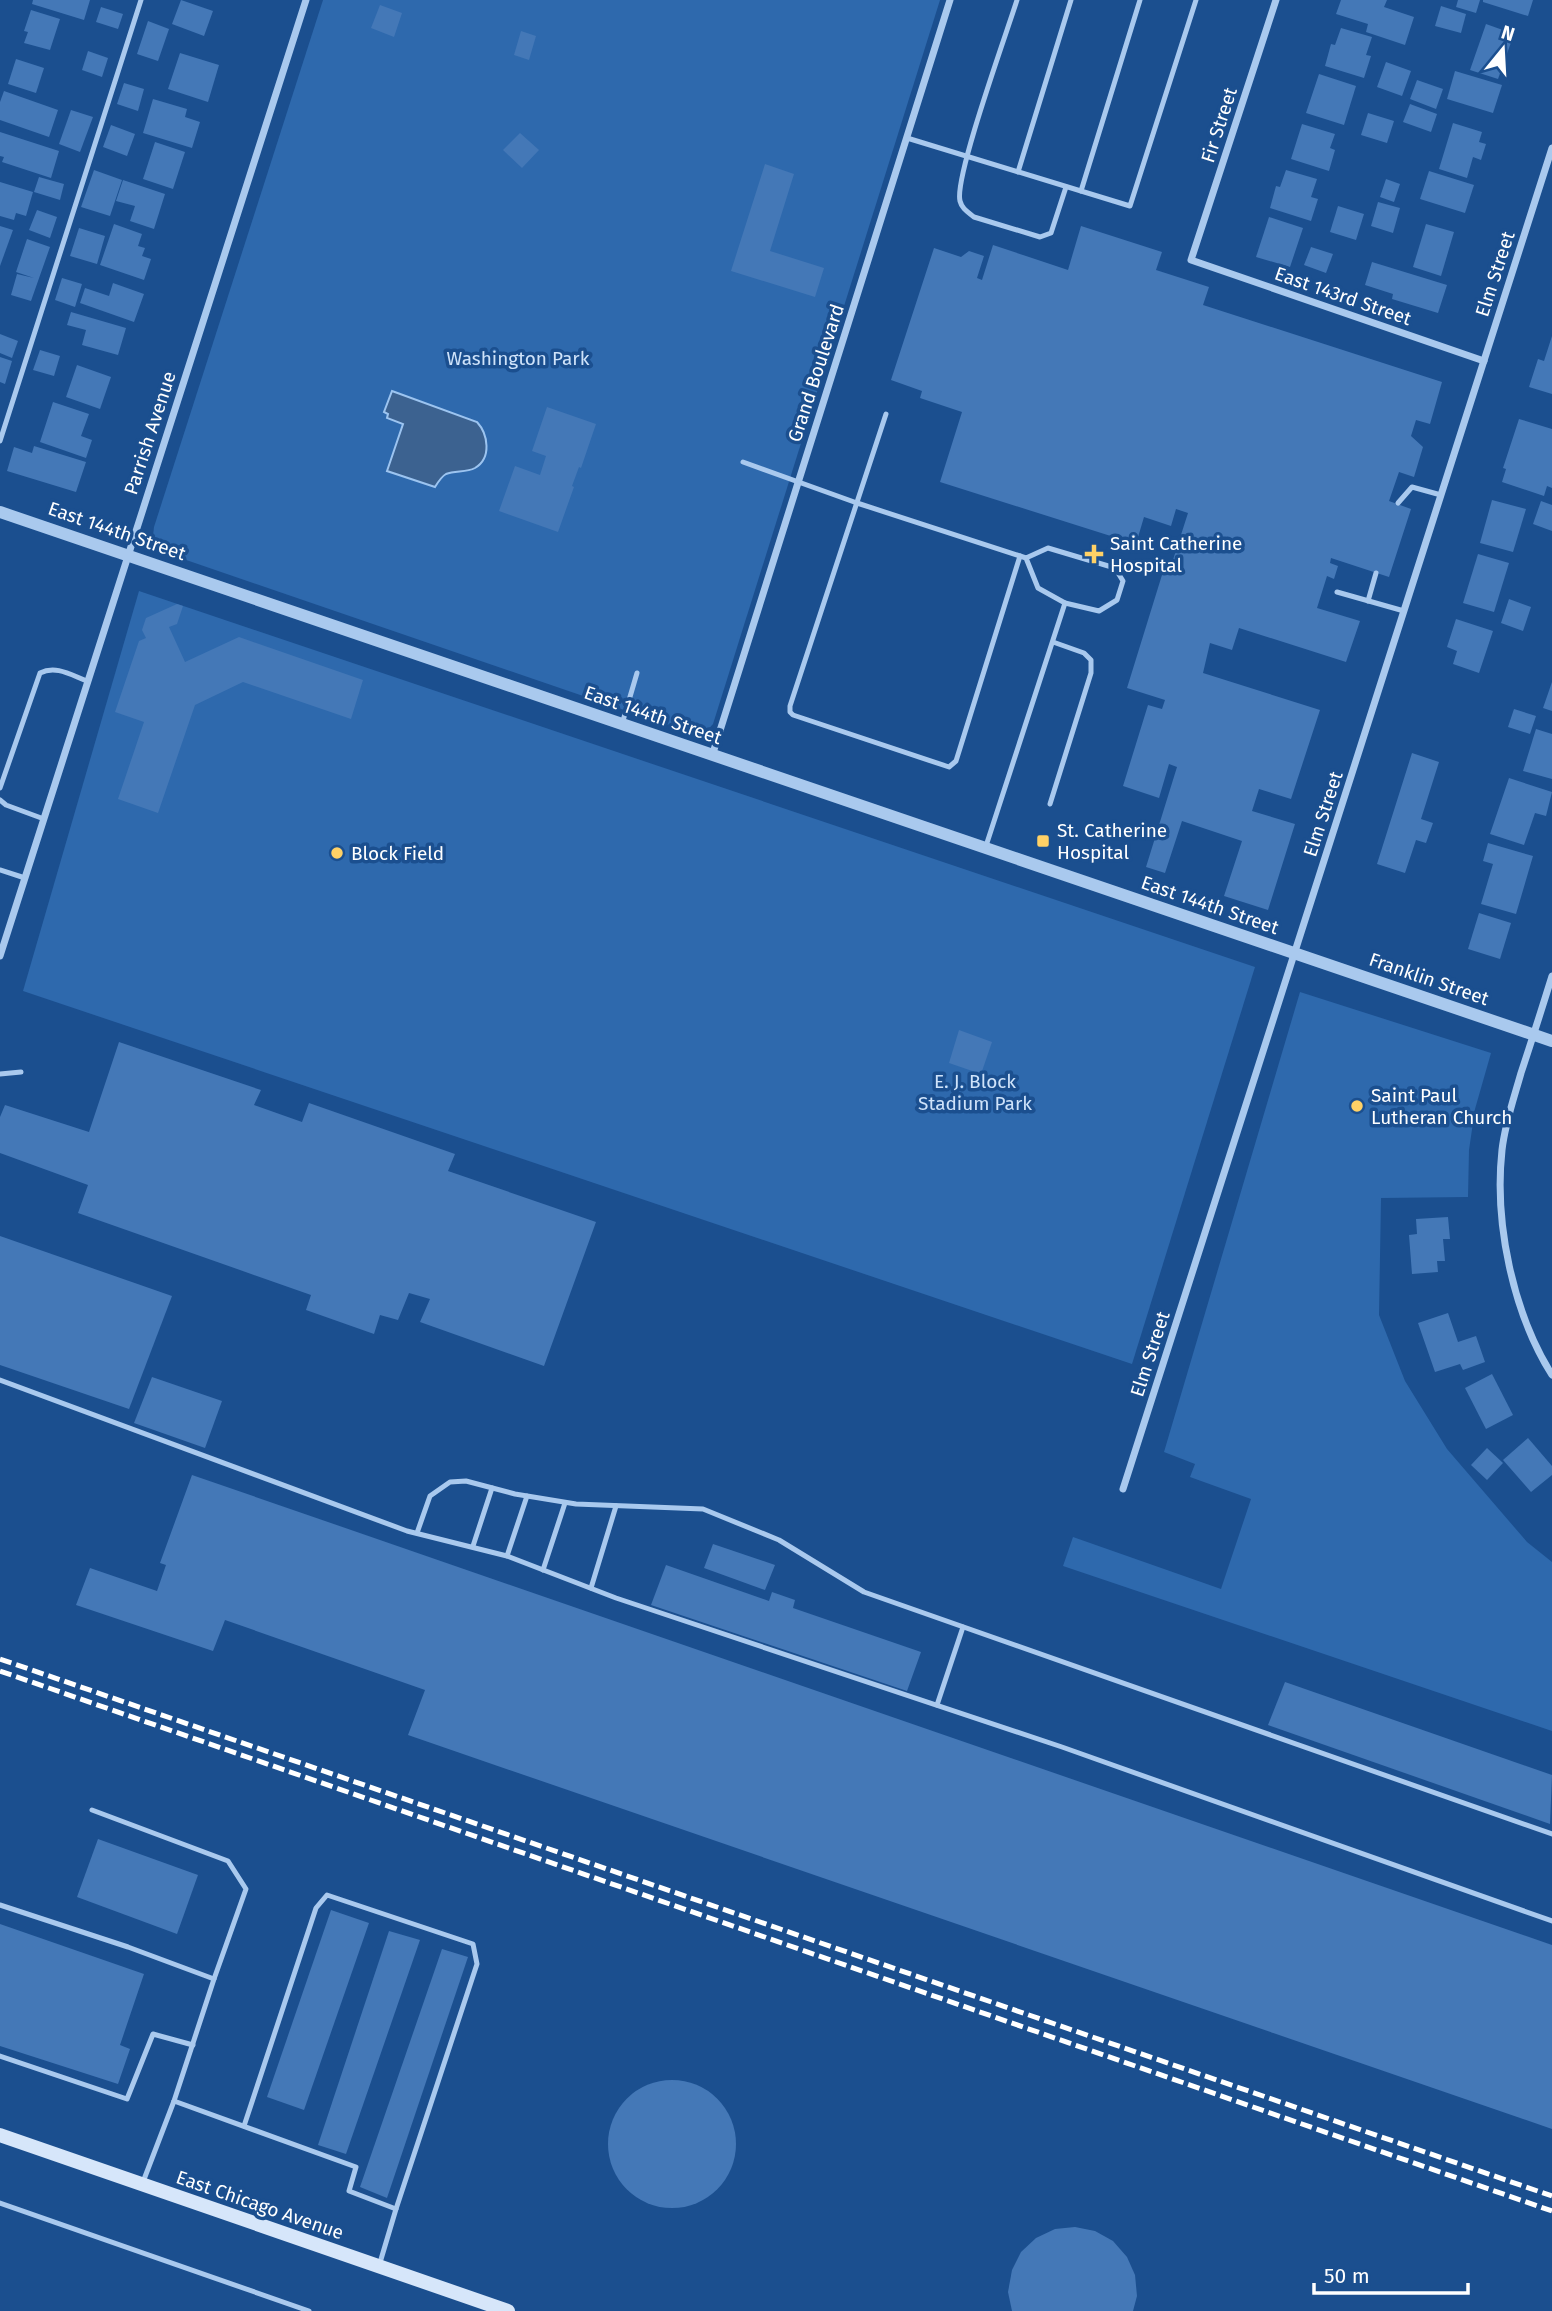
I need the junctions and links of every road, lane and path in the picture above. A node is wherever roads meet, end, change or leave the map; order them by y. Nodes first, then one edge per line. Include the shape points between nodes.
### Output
1 (141, 0) edge
2 (306, 0) edge
3 (950, 0) edge
4 (1017, 0) edge
5 (1071, 0) edge
6 (1140, 0) edge
7 (1196, 0) edge
8 (1276, 0) edge
9 (907, 138) junction
10 (1552, 148) edge
11 (967, 157) junction
12 (1018, 172) junction
13 (1066, 187) junction
14 (1081, 191) junction
15 (1191, 260) joint
16 (1484, 360) junction
17 (886, 414) dead end
18 (0, 441) edge
19 (743, 462) dead end
20 (798, 482) junction
21 (1441, 495) junction
22 (857, 503) junction
23 (1398, 503) dead end
24 (0, 512) edge
25 (127, 555) junction
26 (1023, 557) junction
27 (1376, 573) dead end
28 (1337, 592) dead end
29 (1368, 601) junction
30 (1065, 603) junction
31 (1404, 611) junction
32 (1053, 642) junction
33 (637, 673) dead end
34 (87, 681) junction
35 (622, 725) junction
36 (712, 756) junction
37 (0, 788) edge
38 (0, 800) edge
39 (1050, 804) dead end
40 (44, 819) junction
41 (985, 849) junction
42 (0, 870) edge
43 (25, 878) junction
44 (1295, 954) junction
45 (0, 956) edge
46 (1552, 976) edge
47 (1533, 1035) junction
48 (1552, 1041) edge
49 (21, 1072) dead end
50 (0, 1074) edge
51 (1552, 1375) edge
52 (0, 1380) edge
53 (492, 1488) junction
54 (1123, 1489) dead end
55 (527, 1496) junction
56 (565, 1503) junction
57 (616, 1506) junction
58 (417, 1533) junction
59 (473, 1546) junction
60 (507, 1556) junction
61 (543, 1570) junction
62 (591, 1588) junction
63 (963, 1627) junction
64 (937, 1705) junction
65 (92, 1810) dead end
66 (1552, 1834) edge
67 (0, 1905) edge
68 (1552, 1921) edge
69 (214, 1979) junction
70 (192, 2045) junction
71 (0, 2056) edge
72 (174, 2101) junction
73 (244, 2126) junction
74 (0, 2135) edge
75 (142, 2184) junction
76 (0, 2203) edge
77 (396, 2209) junction
78 (379, 2267) junction
79 (309, 2311) edge
80 (508, 2311) edge

1 - 18 lane
2 - 25 street, Parrish Avenue
3 - 9 street, Grand Boulevard
4 - 11 lane
5 - 12 lane
6 - 14 lane
7 - 14 lane via 1130,206
8 - 15 street, Fir Street
9 - 11 lane
9 - 20 street, Grand Boulevard
10 - 16 street, Elm Street
11 - 12 lane
11 - 13 lane via 960,202 965,211 983,220 1045,236 1051,233
12 - 13 lane
13 - 14 lane
15 - 16 street, East 143rd Street
16 - 21 street, Elm Street
17 - 22 lane
19 - 20 lane
20 - 22 lane
20 - 36 street, Grand Boulevard
21 - 23 lane via 1412,487
21 - 31 street, Elm Street
22 - 26 lane
22 - 26 lane via 790,712 949,767 956,761
24 - 25 street, East 144th Street
25 - 34 street, Parrish Avenue
25 - 35 street, East 144th Street
26 - 30 lane via 1038,588
26 - 30 lane via 1048,548 1115,568 1123,581 1117,600 1099,611
27 - 29 lane
28 - 29 lane
29 - 31 lane
30 - 32 lane
31 - 44 street, Elm Street
32 - 39 lane via 1084,653 1091,660 1091,673
32 - 41 lane
33 - 35 lane
34 - 37 lane via 56,669 40,673
34 - 40 street, Parrish Avenue
35 - 36 street, East 144th Street
36 - 41 street, East 144th Street
38 - 40 lane
40 - 43 street, Parrish Avenue
41 - 44 street, East 144th Street
42 - 43 lane
43 - 45 street, Parrish Avenue
44 - 47 street, Franklin Street
44 - 54 street, Elm Street
46 - 47 street
47 - 48 street, Franklin Street
47 - 51 street via 1508,1117 1500,1200 1523,1316
49 - 50 lane
52 - 58 lane
53 - 55 lane
53 - 58 lane via 450,1482 430,1496
53 - 59 lane
55 - 56 lane
55 - 60 lane
56 - 57 lane
56 - 61 lane
57 - 62 lane
57 - 63 lane via 703,1509 779,1540 864,1592
58 - 59 lane
59 - 60 lane
60 - 61 lane
61 - 62 lane
62 - 64 lane
63 - 64 lane
63 - 66 lane
64 - 68 lane
65 - 69 lane via 228,1861 246,1889
67 - 69 lane
69 - 70 lane
70 - 71 lane via 153,2034 127,2099
70 - 72 lane
72 - 73 lane
72 - 75 lane
73 - 77 lane via 356,2167 349,2191
73 - 77 lane via 316,1908 327,1895 473,1944 477,1964
74 - 75 main road, East Chicago Avenue
75 - 78 main road, East Chicago Avenue
76 - 79 lane
77 - 78 lane
78 - 80 main road, East Chicago Avenue

